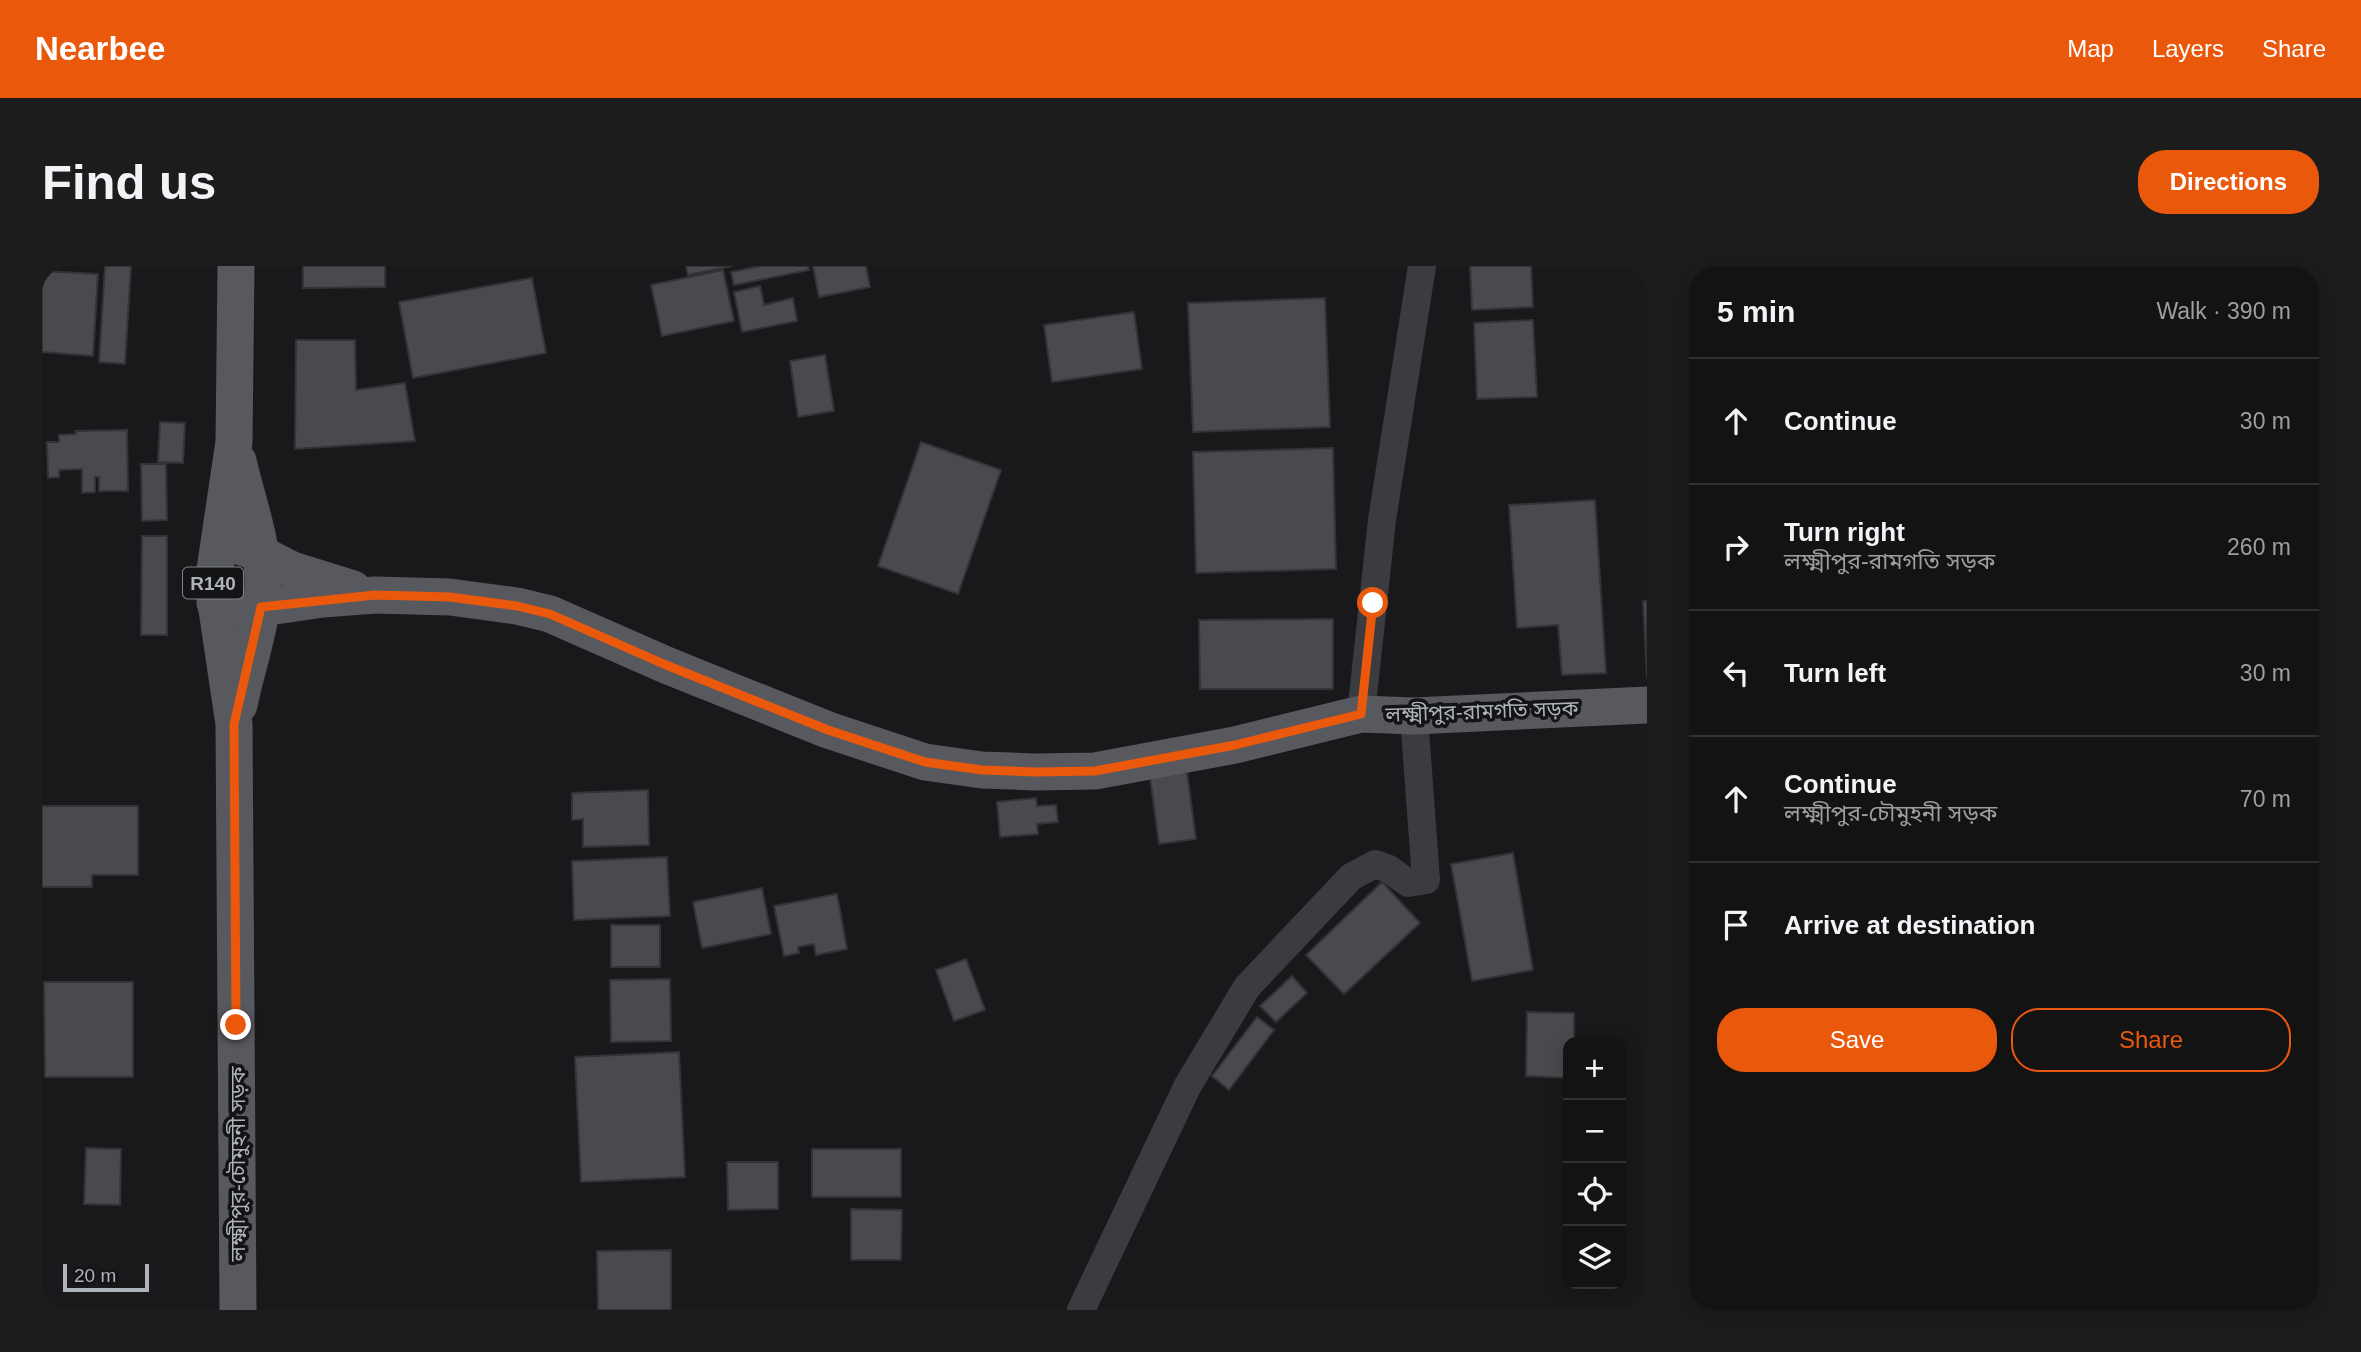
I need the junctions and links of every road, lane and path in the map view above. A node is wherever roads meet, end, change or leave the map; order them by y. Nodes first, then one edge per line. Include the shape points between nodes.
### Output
1 (236, 266) edge
2 (1422, 266) edge
3 (234, 442) junction
4 (217, 552) junction
5 (259, 553) junction
6 (375, 595) junction
7 (215, 603) junction
8 (261, 607) junction
9 (1647, 705) edge
10 (1361, 714) junction
11 (1414, 716) junction
12 (234, 724) junction
13 (238, 1310) edge
14 (1081, 1310) edge

1 - 3 main road, লক্ষ্মীপুর-চৌমুহনী সড়ক / R140
2 - 10 street via 1381,520
3 - 4 main road, লক্ষ্মীপুর-চৌমুহনী সড়ক / R140
3 - 5 main road, R140
4 - 5 main road via 240,547
4 - 7 main road, লক্ষ্মীপুর-চৌমুহনী সড়ক / R140
5 - 6 main road via 315,579
5 - 8 main road, R140
6 - 8 main road, লক্ষ্মীপুর-রামগতি সড়ক
6 - 10 main road, লক্ষ্মীপুর-রামগতি সড়ক via 450,597 550,614 828,730 925,762 982,770 1095,771 1235,745
7 - 8 main road via 236,610
7 - 12 main road, লক্ষ্মীপুর-চৌমুহনী সড়ক / R140
8 - 12 main road, R140
9 - 11 main road, লক্ষ্মীপুর-রামগতি সড়ক
10 - 11 main road, লক্ষ্মীপুর-রামগতি সড়ক
11 - 14 street via 1426,880 1408,883 1375,864 1351,877 1247,987 1188,1085
12 - 13 main road, লক্ষ্মীপুর-চৌমুহনী সড়ক / R140

